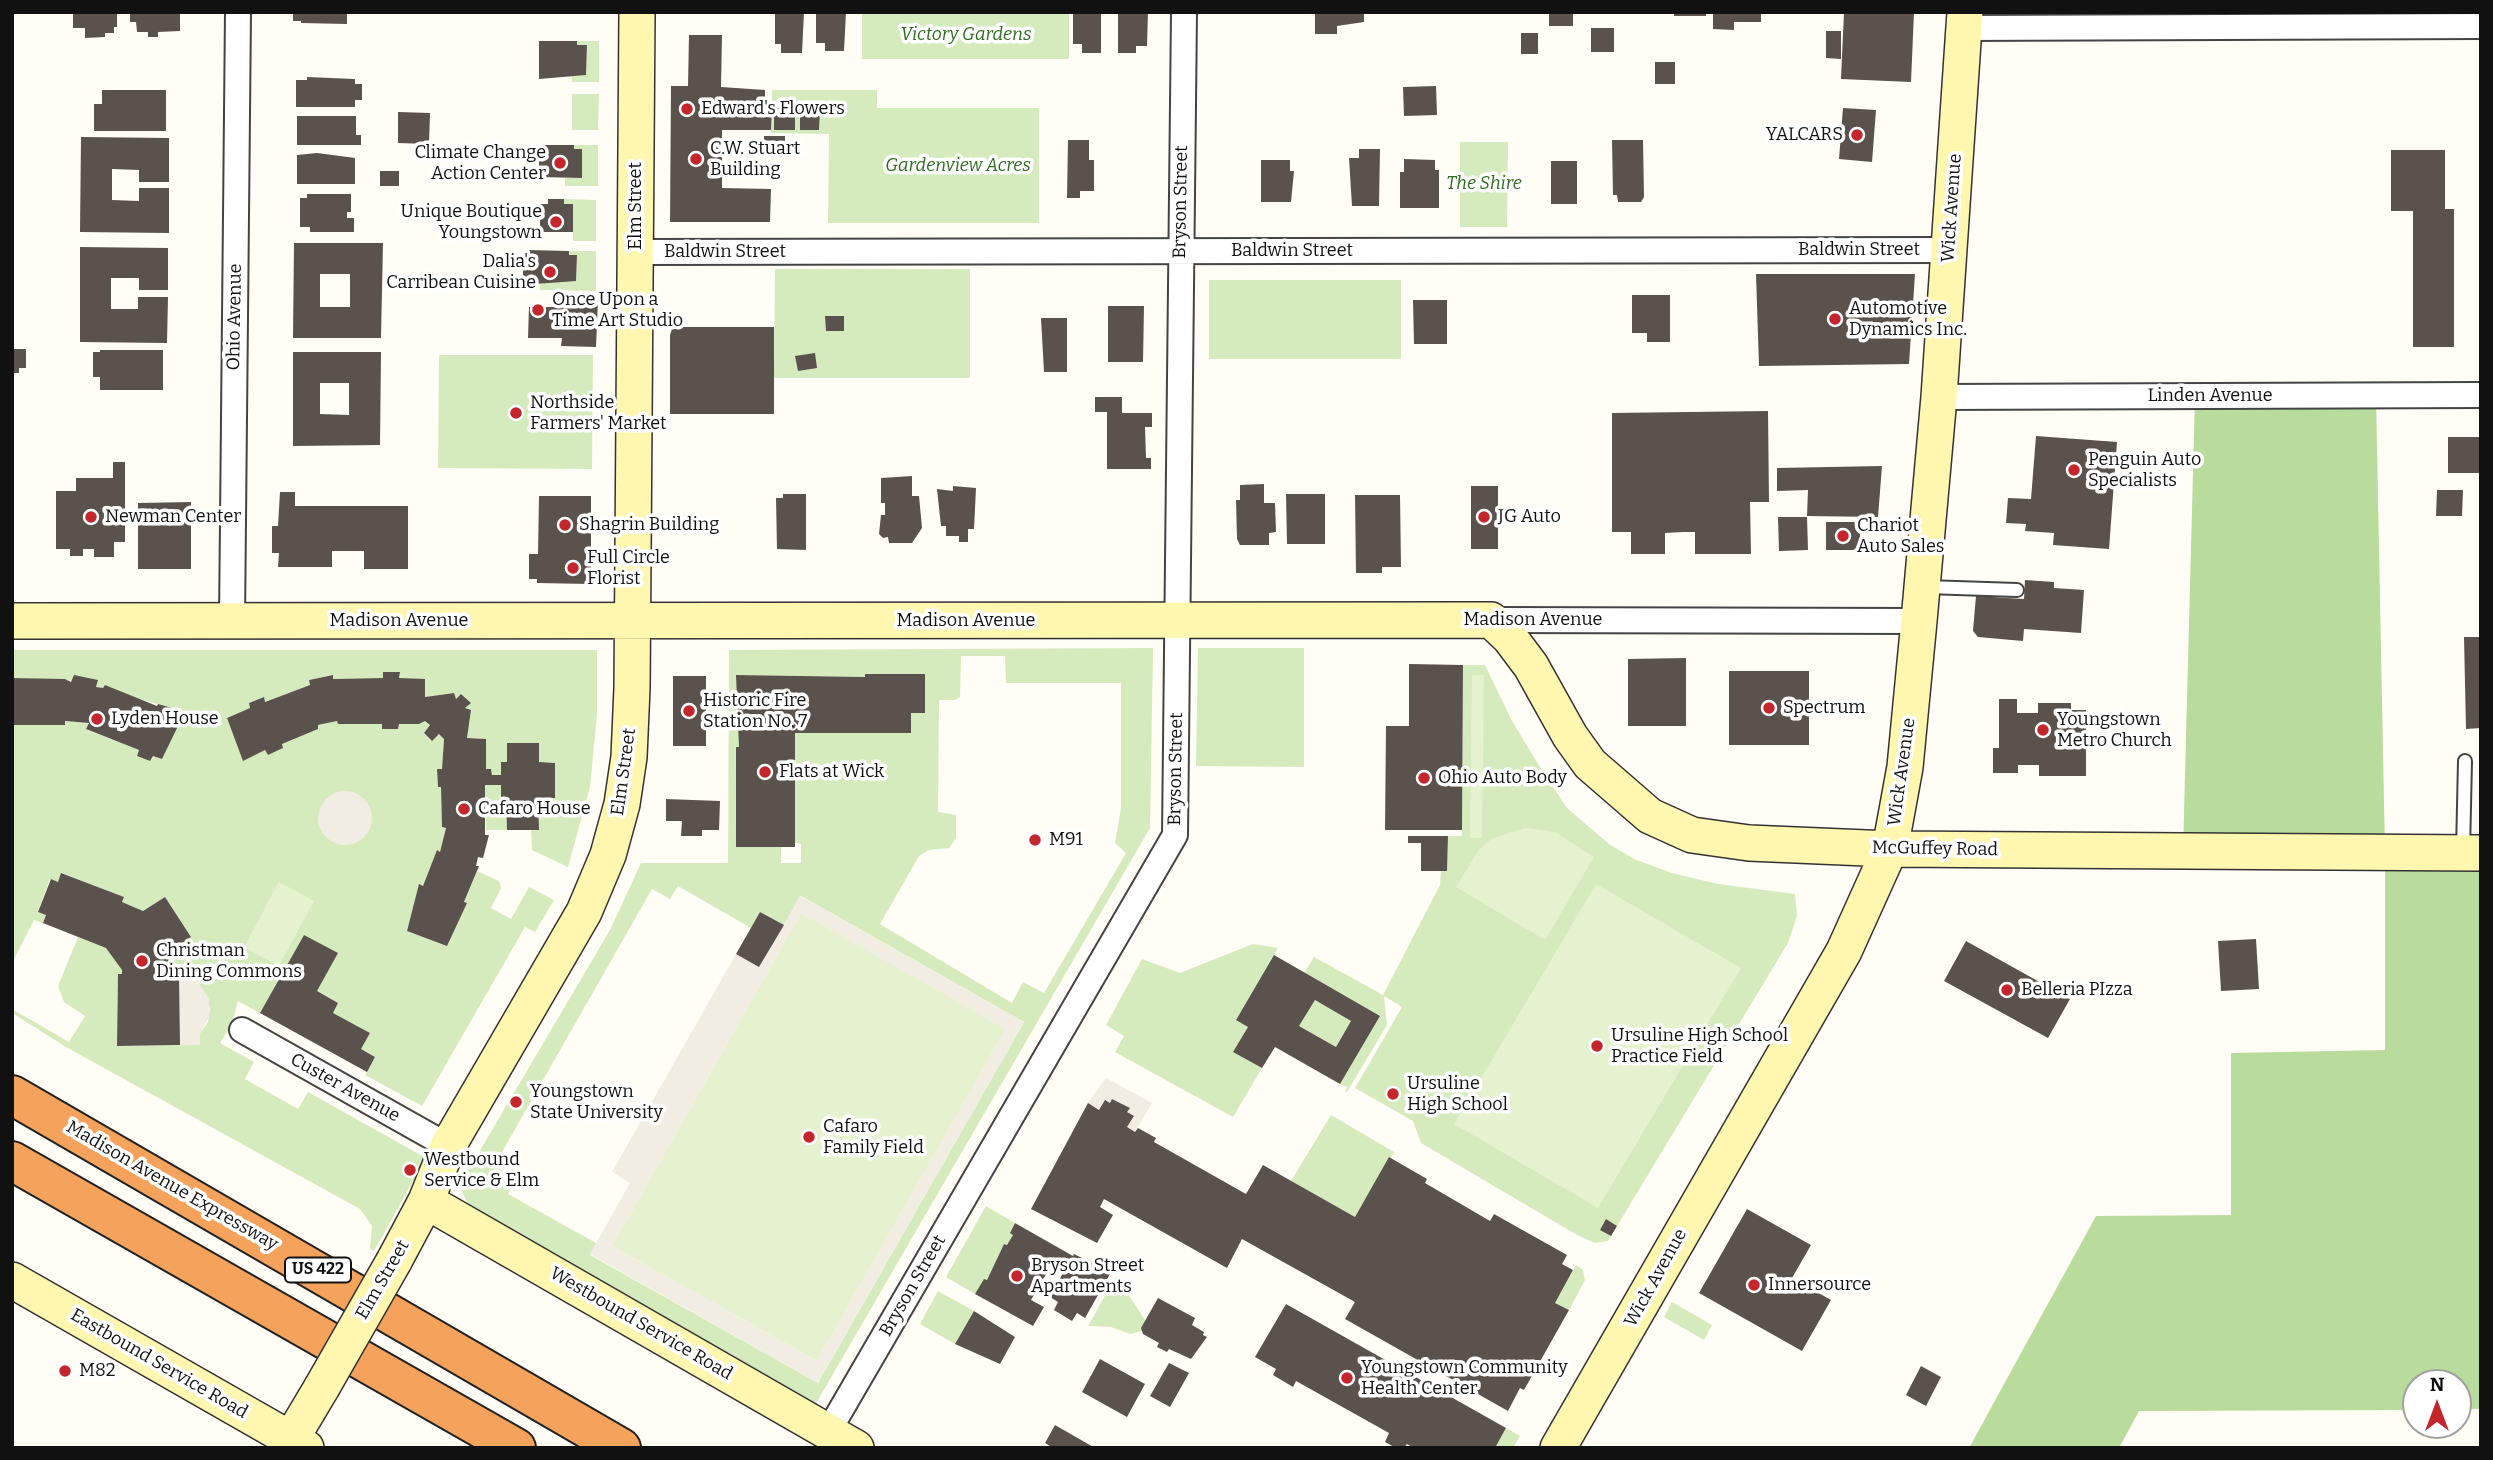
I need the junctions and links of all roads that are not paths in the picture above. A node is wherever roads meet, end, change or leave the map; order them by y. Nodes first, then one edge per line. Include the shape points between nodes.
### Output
1 (239, 12) edge
2 (637, 12) edge
3 (1184, 12) edge
4 (1965, 20) edge
5 (2246, 20) edge
6 (2481, 26) edge
7 (1949, 250) junction
8 (1181, 251) junction
9 (635, 252) junction
10 (2481, 396) edge
11 (1939, 397) junction
12 (2017, 590) dead end
13 (1921, 604) junction
14 (1491, 620) junction
15 (12, 621) edge
16 (232, 621) junction
17 (633, 621) junction
18 (1178, 621) junction
19 (2465, 761) dead end
20 (1891, 849) junction
21 (2472, 853) edge
22 (243, 1030) dead end
23 (12, 1095) edge
24 (448, 1146) junction
25 (12, 1161) edge
26 (426, 1201) junction
27 (12, 1280) edge
28 (842, 1440) edge
29 (295, 1445) edge
30 (516, 1448) edge
31 (621, 1448) edge
32 (1558, 1448) edge

1 - 16 street, Ohio Avenue
2 - 9 street, Elm Street
3 - 8 street, Bryson Street
4 - 5 street
4 - 7 street, Wick Avenue
5 - 6 street
7 - 8 street, Baldwin Street
7 - 11 street, Wick Avenue
8 - 9 street, Baldwin Street
8 - 18 street, Bryson Street
9 - 17 street, Elm Street
10 - 11 street, Linden Avenue
11 - 13 street, Wick Avenue
12 - 13 lane
13 - 14 street, Madison Avenue
13 - 20 street, Wick Avenue via 1905,767
14 - 18 street, Madison Avenue
14 - 20 street, McGuffey Road via 1531,666 1590,764 1650,816 1692,835 1749,843
15 - 16 street, Madison Avenue
16 - 17 street, Madison Avenue
17 - 18 street, Madison Avenue
17 - 24 street, Elm Street via 629,757 608,855 584,912
18 - 28 street, Bryson Street via 1175,835
19 - 21 lane
20 - 21 street, McGuffey Road
20 - 32 street, Wick Avenue via 1844,951
22 - 24 street, Custer Avenue
23 - 31 highway, Madison Avenue Expressway / US 422
24 - 26 street, Elm Street
25 - 30 highway
26 - 28 street, Westbound Service Road
26 - 29 street, Elm Street, bridge via 322,1387
27 - 29 street, Eastbound Service Road

